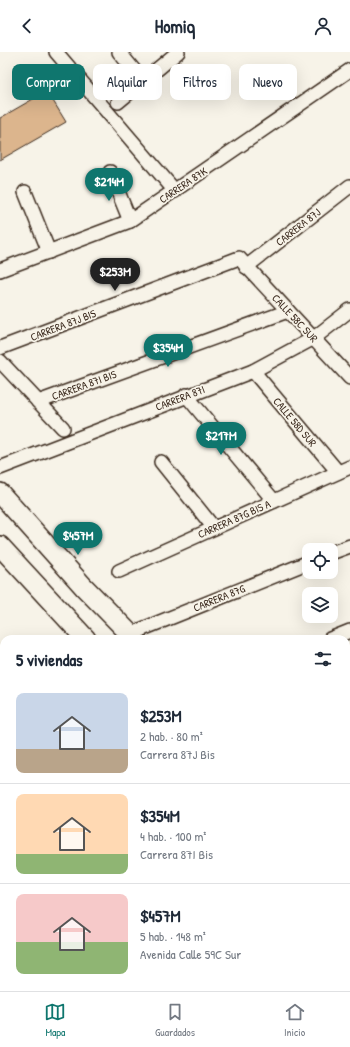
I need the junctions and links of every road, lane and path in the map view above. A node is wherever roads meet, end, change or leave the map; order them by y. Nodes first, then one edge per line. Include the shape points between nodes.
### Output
1 (56, 52) edge
2 (119, 52) edge
3 (178, 52) edge
4 (129, 64) edge
5 (162, 65) edge
6 (350, 70) edge
7 (120, 100) edge
8 (118, 102) dead end
9 (110, 172) dead end
10 (350, 186) edge
11 (175, 191) junction
12 (25, 192) dead end
13 (130, 221) junction
14 (49, 252) junction
15 (243, 262) junction
16 (0, 270) edge
17 (350, 310) edge
18 (288, 311) junction
19 (314, 338) junction
20 (0, 348) edge
21 (0, 361) edge
22 (252, 371) junction
23 (350, 378) edge
24 (186, 395) junction
25 (38, 402) junction
26 (63, 428) dead end
27 (161, 462) dead end
28 (350, 467) edge
29 (0, 468) edge
30 (338, 472) junction
31 (0, 493) edge
32 (274, 501) junction
33 (214, 528) junction
34 (0, 546) edge
35 (350, 546) edge
36 (338, 550) edge
37 (302, 565) edge
38 (119, 571) dead end
39 (350, 631) edge
40 (82, 635) edge
41 (131, 635) edge
42 (134, 635) edge
43 (340, 635) edge

1 - 11 street
2 - 4 street
3 - 5 street
6 - 11 street, CARRERA 87K
7 - 8 street
9 - 13 street
10 - 15 street, CARRERA 87J
11 - 13 street, CARRERA 87K
12 - 14 street
13 - 14 street, CARRERA 87K
14 - 16 street, CARRERA 87K
15 - 18 street, CALLE 58C SUR
15 - 20 street, CARRERA 87J BIS
17 - 19 street, CARRERA 87I
18 - 19 street, CALLE 58C SUR
18 - 25 street, CARRERA 87I BIS
19 - 22 street, CARRERA 87I
19 - 23 street, CALLE 58C SUR
21 - 25 street
22 - 24 street, CARRERA 87I
22 - 30 street, CALLE 58D SUR
24 - 29 street, CARRERA 87I
24 - 32 street
25 - 26 street
27 - 33 street
28 - 30 street, CARRERA 87G BIS A
30 - 32 street, CARRERA 87G BIS A
31 - 41 main road via 84,587
32 - 33 street, CARRERA 87G BIS A
33 - 38 street, CARRERA 87G BIS A
34 - 40 main road
35 - 36 street
37 - 42 street, CARRERA 87G
39 - 43 street

